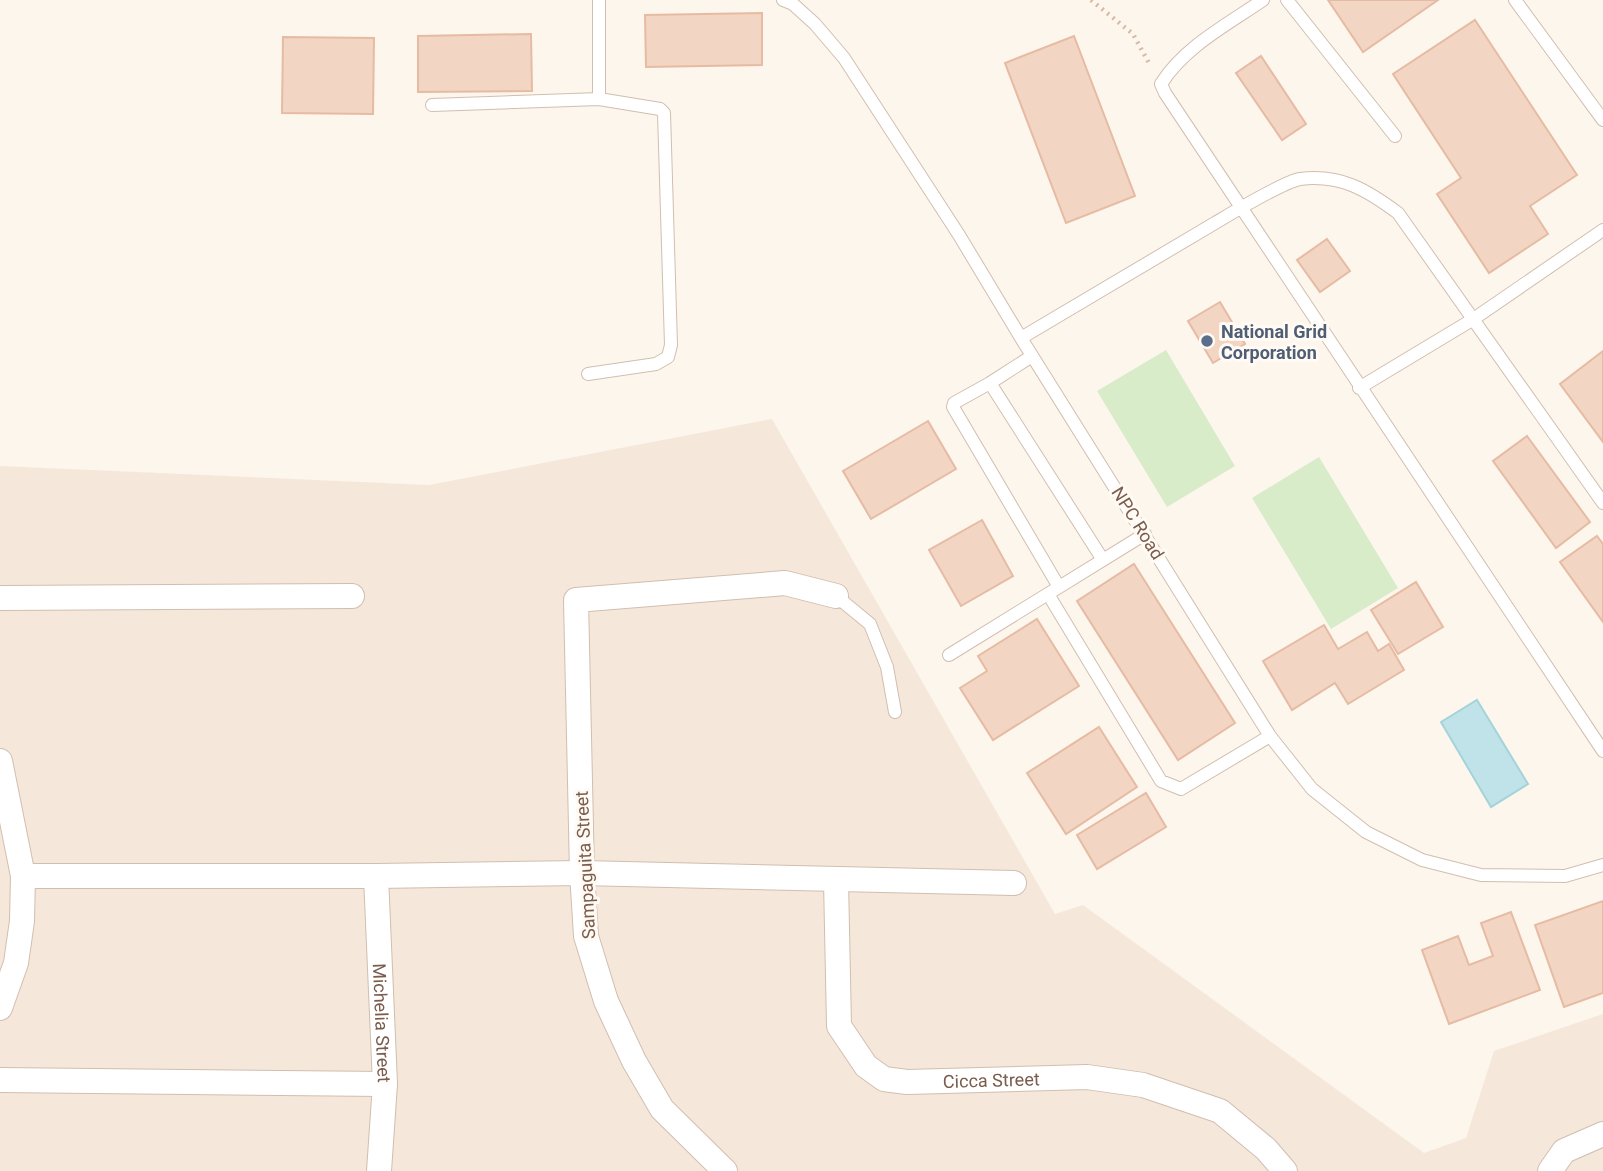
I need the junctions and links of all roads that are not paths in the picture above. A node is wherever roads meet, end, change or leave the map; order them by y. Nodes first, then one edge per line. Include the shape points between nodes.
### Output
1 (599, 0) edge
2 (783, 0) edge
3 (1263, 0) edge
4 (1287, 0) edge
5 (1515, 0) edge
6 (599, 99) junction
7 (432, 105) dead end
8 (1603, 120) edge
9 (1395, 136) dead end
10 (1240, 208) junction
11 (1603, 230) edge
12 (1472, 320) junction
13 (1021, 338) junction
14 (1032, 356) junction
15 (588, 374) dead end
16 (990, 383) junction
17 (1359, 388) junction
18 (1603, 503) edge
19 (1145, 534) junction
20 (1103, 560) junction
21 (1054, 590) junction
22 (352, 596) dead end
23 (836, 596) joint
24 (0, 598) edge
25 (949, 655) dead end
26 (895, 712) dead end
27 (1270, 736) junction
28 (1603, 751) edge
29 (0, 761) edge
30 (1603, 865) edge
31 (582, 873) junction
32 (23, 876) junction
33 (376, 876) junction
34 (836, 880) junction
35 (1014, 883) dead end
36 (0, 1008) edge
37 (0, 1080) edge
38 (385, 1084) junction
39 (1603, 1134) edge
40 (379, 1171) edge
41 (725, 1171) edge
42 (1285, 1171) edge
43 (1550, 1171) edge

1 - 6 lane
2 - 13 lane, NPC Road via 815,24 844,58
3 - 10 lane via 1206,39 1169,71 1161,84
4 - 9 lane
5 - 8 lane
6 - 7 lane
6 - 15 lane via 660,108 664,113 671,345 668,357 656,364
10 - 12 lane via 1297,180 1326,178 1369,191 1398,213
10 - 13 lane
10 - 17 lane
11 - 12 lane
12 - 17 lane
12 - 18 lane
13 - 14 lane, NPC Road
14 - 16 lane
14 - 19 lane, NPC Road
16 - 20 lane
16 - 21 lane via 953,407
17 - 28 lane
19 - 20 lane
19 - 27 lane, NPC Road
20 - 21 lane
21 - 25 lane
21 - 27 lane via 1161,781 1181,789
22 - 24 street
23 - 26 lane via 870,624 887,667
23 - 31 street, Sampaguita Street via 785,583 576,600
27 - 30 lane, NPC Road via 1312,789 1366,832 1422,860 1481,875 1565,876
29 - 32 street
31 - 33 street
31 - 34 street
31 - 41 street, Sampaguita Street via 586,936 607,1001 634,1061 662,1108
32 - 33 street
32 - 36 street via 16,963
33 - 38 street, Michelia Street
34 - 35 street
34 - 42 street, Cicca Street via 839,1026 866,1066 884,1079 1087,1077 1143,1085 1220,1111
37 - 38 street
38 - 40 street, Michelia Street
39 - 43 street via 1564,1151

